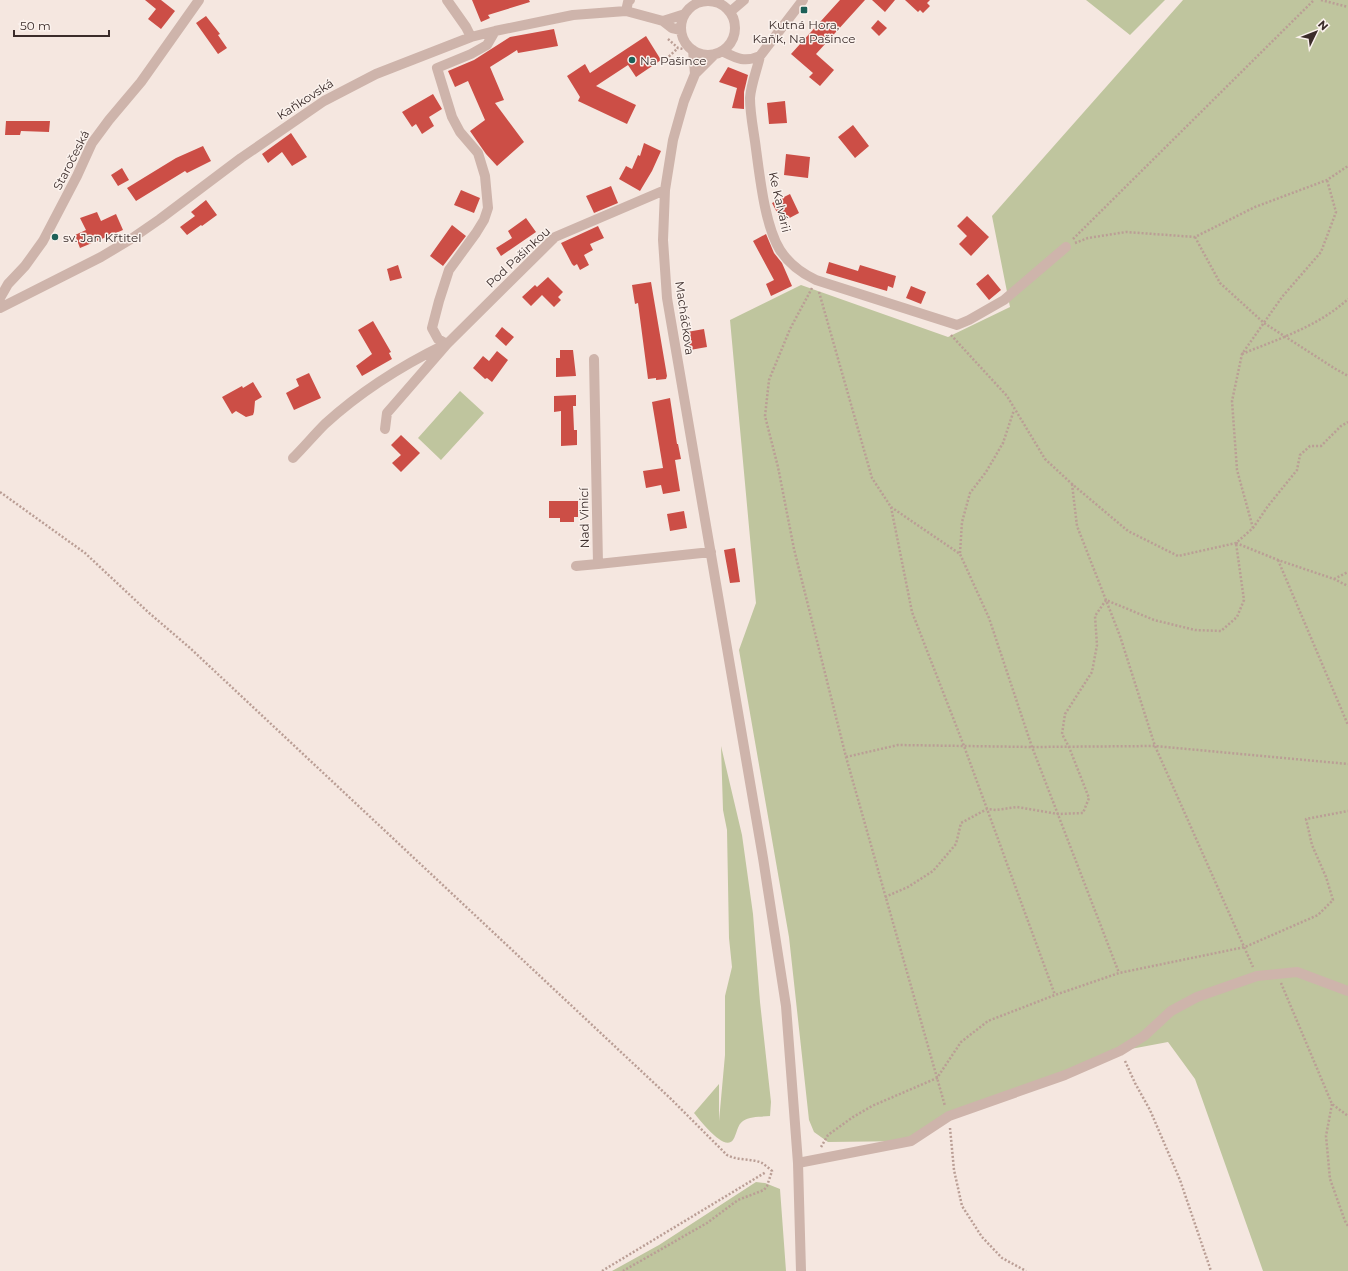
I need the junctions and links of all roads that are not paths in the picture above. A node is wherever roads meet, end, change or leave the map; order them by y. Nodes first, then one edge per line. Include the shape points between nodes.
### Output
1 (199, 0) edge
2 (447, 0) edge
3 (630, 0) edge
4 (744, 0) edge
5 (803, 0) edge
6 (626, 11) junction
7 (730, 12) junction
8 (685, 14) junction
9 (663, 21) junction
10 (681, 30) junction
11 (495, 31) junction
12 (471, 38) junction
13 (693, 50) junction
14 (718, 52) junction
15 (760, 56) junction
16 (695, 74) junction
17 (665, 190) junction
18 (1066, 247) road end
19 (0, 298) edge
20 (0, 308) edge
21 (448, 344) junction
22 (594, 360) dead end
23 (385, 429) dead end
24 (293, 458) dead end
25 (711, 552) junction
26 (598, 564) junction
27 (576, 566) dead end
28 (1348, 991) edge
29 (798, 1163) junction
30 (801, 1271) edge

1 - 19 street, Staročeská via 141,82 92,143 43,241 8,284
2 - 12 street
3 - 6 street
4 - 7 street
5 - 15 street
6 - 9 street, Kaňkovská
6 - 11 street, Kaňkovská via 573,15
7 - 8 street via 724,5 707,1 691,7
7 - 14 street via 734,18 735,33 728,46
8 - 9 street
8 - 10 street
9 - 10 street, Kaňkovská via 672,28
10 - 13 street via 683,38
11 - 12 street, Kaňkovská
11 - 21 street via 487,45 437,68 452,117 460,132 478,153 485,176 488,208 476,233 449,270 439,301 432,328 438,339
12 - 20 street, Kaňkovská via 376,74 324,101 131,239
13 - 14 street via 708,54
13 - 16 street
14 - 15 street via 743,60 752,60
14 - 16 street
15 - 18 street, Ke Kalvárii via 750,96 766,212 778,248 788,262 801,273 957,325 1004,300
16 - 17 street, Macháčkova via 684,101
17 - 21 street, Pod Pašinkou via 555,237
17 - 25 street, Macháčkova via 663,240 668,298
21 - 23 street, Pod Pašinkou via 387,413
21 - 24 street, Pod Pašinkou via 388,376 355,399 324,425
22 - 26 street, Nad Vinicí
25 - 26 street, Nad Vinicí
25 - 29 street, Macháčkova via 786,1006
26 - 27 street
28 - 29 street via 1297,972 1257,976 1197,997 1171,1011 1144,1036 1120,1051 1065,1075 949,1116 911,1141
29 - 30 street, Macháčkova

